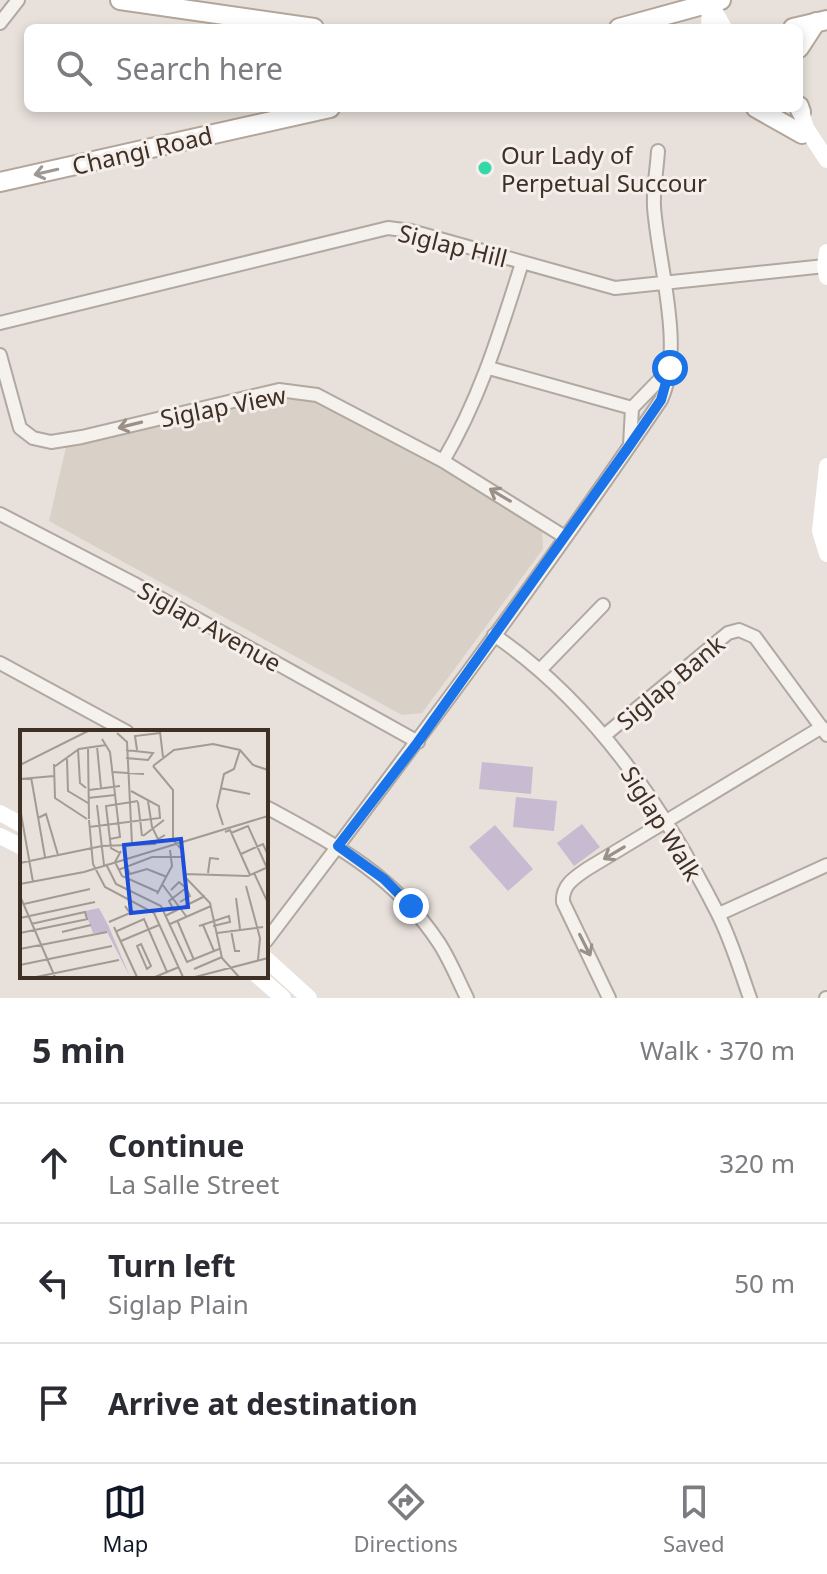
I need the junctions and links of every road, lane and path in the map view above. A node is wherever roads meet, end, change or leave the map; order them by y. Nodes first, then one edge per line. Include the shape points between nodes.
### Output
1 (18, 0) edge
2 (120, 0) edge
3 (671, 0) edge
4 (714, 1) edge
5 (651, 20) junction
6 (822, 21) edge
7 (0, 23) edge
8 (287, 24) edge
9 (635, 24) edge
10 (710, 24) edge
11 (723, 24) edge
12 (803, 43) edge
13 (307, 112) edge
14 (762, 112) edge
15 (777, 112) edge
16 (800, 112) edge
17 (820, 150) edge
18 (658, 151) dead end
19 (0, 182) edge
20 (522, 263) junction
21 (824, 265) edge
22 (665, 282) junction
23 (0, 323) edge
24 (0, 355) edge
25 (489, 368) junction
26 (670, 368) junction
27 (632, 408) junction
28 (630, 445) junction
29 (443, 461) junction
30 (827, 466) edge
31 (0, 514) edge
32 (824, 529) edge
33 (565, 537) junction
34 (827, 554) edge
35 (603, 605) dead end
36 (494, 635) junction
37 (0, 663) edge
38 (540, 670) junction
39 (123, 730) edge
40 (824, 731) edge
41 (605, 735) junction
42 (418, 742) junction
43 (268, 808) edge
44 (0, 813) edge
45 (666, 822) junction
46 (20, 824) edge
47 (0, 836) edge
48 (20, 846) edge
49 (338, 846) junction
50 (827, 865) edge
51 (719, 914) junction
52 (268, 938) edge
53 (268, 961) edge
54 (260, 978) edge
55 (283, 998) edge
56 (309, 998) edge
57 (467, 998) edge
58 (609, 998) edge
59 (750, 998) edge

1 - 7 street
2 - 8 main road
3 - 5 main road
4 - 5 main road
4 - 10 main road
4 - 11 main road
5 - 9 main road
6 - 12 main road
13 -> 19 main road, Changi Road
14 - 17 main road
15 - 17 main road
16 - 17 main road
18 - 22 street via 654,206
20 - 22 street, Siglap Hill via 615,288
20 - 23 street, Siglap Hill via 388,228
20 - 25 street
21 - 22 street, Siglap Hill
22 - 26 street
29 -> 24 street, Siglap View via 317,395 279,390 82,437 42,441 20,428
25 - 27 street
25 - 29 street
26 - 27 street
26 - 28 street via 661,400
27 - 28 street
28 - 33 street
33 -> 29 street, Siglap View
30 - 32 main road
31 - 42 street, Siglap Avenue
32 - 34 main road
33 - 36 street
35 - 38 street
36 - 38 street, Siglap Walk
36 - 42 street
37 - 39 street
38 - 41 street, Siglap Walk
40 - 41 street, Siglap Bank via 755,637 739,630 728,633
40 - 45 street
41 - 45 street, Siglap Walk
42 - 49 street
43 - 49 street
44 - 46 main road
45 - 51 street, Siglap Walk
45 -> 58 street via 587,869 565,889 565,906
47 - 48 main road
49 - 52 street
49 - 57 street via 411,906 440,945
50 - 51 street
51 - 59 street, Siglap Walk
53 - 56 main road
54 - 55 main road

